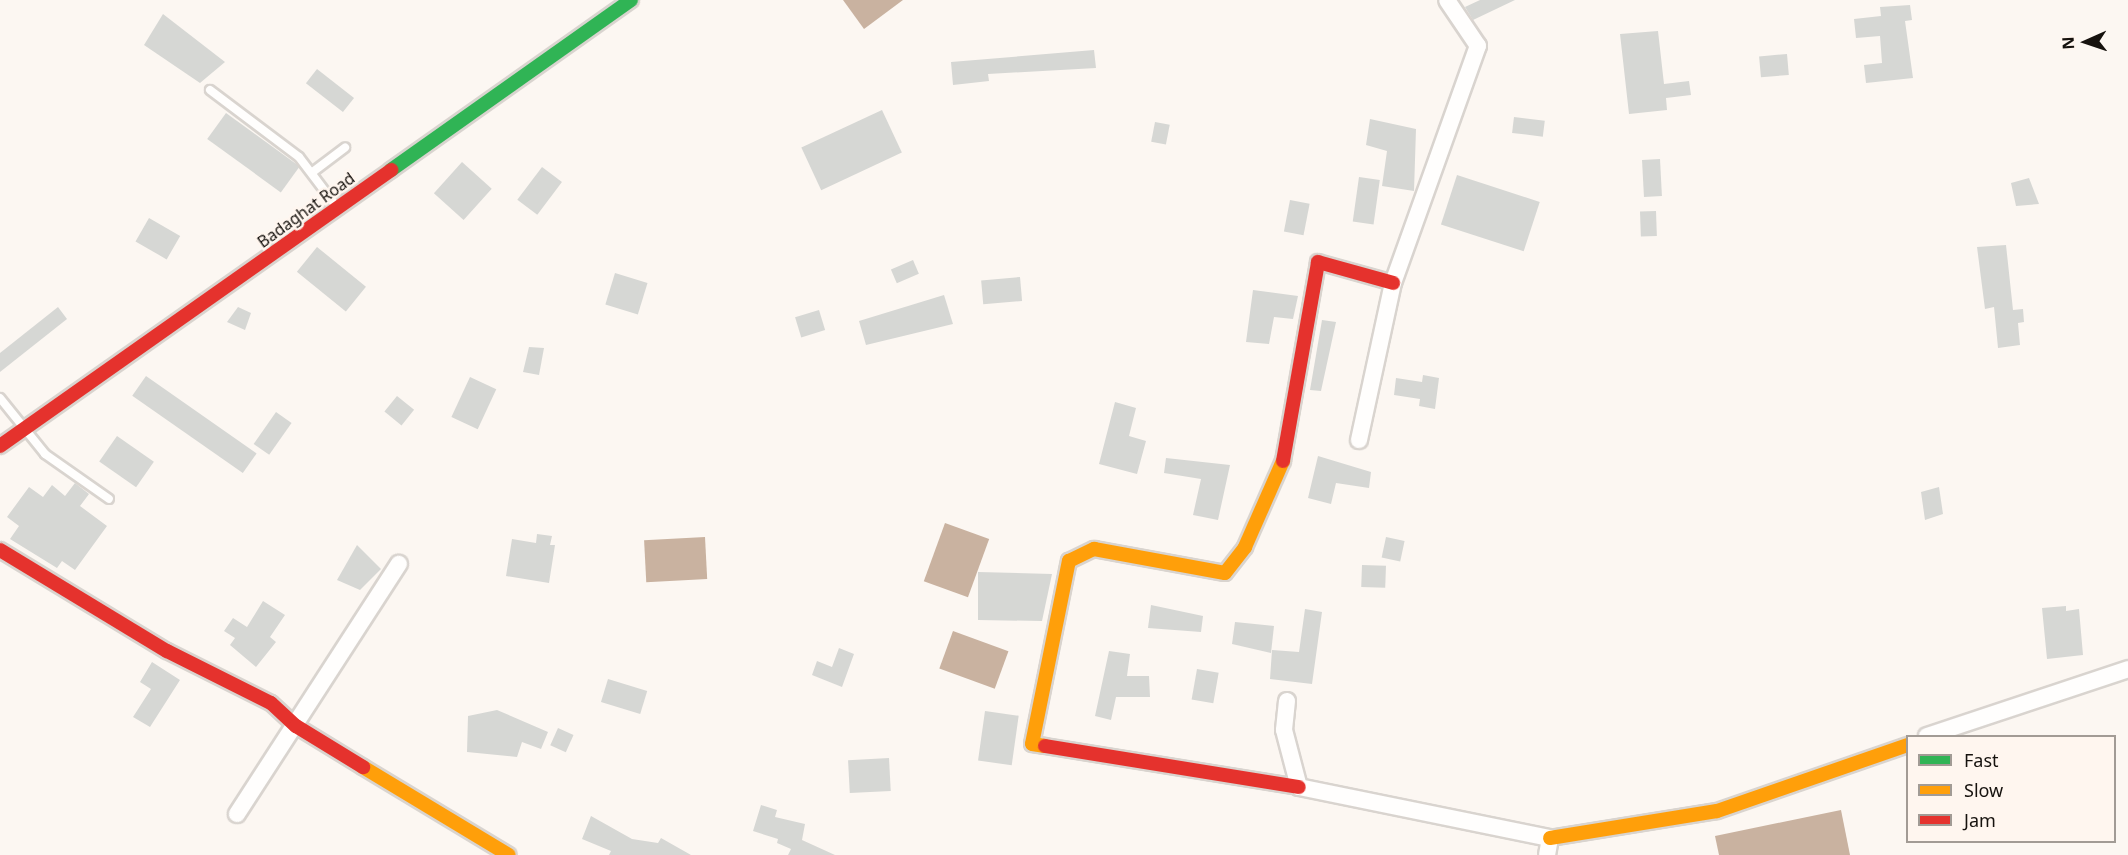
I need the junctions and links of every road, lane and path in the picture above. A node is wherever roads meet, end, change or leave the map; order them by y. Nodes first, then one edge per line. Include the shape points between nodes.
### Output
1 (631, 0) edge
2 (1447, 0) edge
3 (210, 90) dead end
4 (345, 148) dead end
5 (314, 171) junction
6 (338, 209) junction
7 (1393, 283) junction
8 (0, 398) edge
9 (21, 430) junction
10 (1359, 440) dead end
11 (0, 446) edge
12 (109, 499) dead end
13 (0, 550) edge
14 (399, 564) dead end
15 (2128, 669) edge
16 (1287, 701) dead end
17 (296, 726) junction
18 (1930, 735) edge
19 (1906, 746) edge
20 (1299, 787) junction
21 (237, 814) dead end
22 (1550, 838) junction
23 (509, 855) edge
24 (1547, 855) edge

1 - 6 street, Badaghat Road
2 - 7 street via 1478,46
3 - 5 lane
4 - 5 lane
5 - 6 lane
6 - 9 street, Badaghat Road
7 - 10 street
7 - 20 street via 1318,262 1282,466 1245,547 1225,573 1094,549 1069,561 1032,744
8 - 9 lane
9 - 11 street, Badaghat Road
9 - 12 lane
13 - 17 street via 167,651 271,703
14 - 17 street
15 - 18 street
16 - 20 street via 1284,730
17 - 21 street
17 - 23 street
19 - 22 street via 1717,811
20 - 22 street
22 - 24 street

